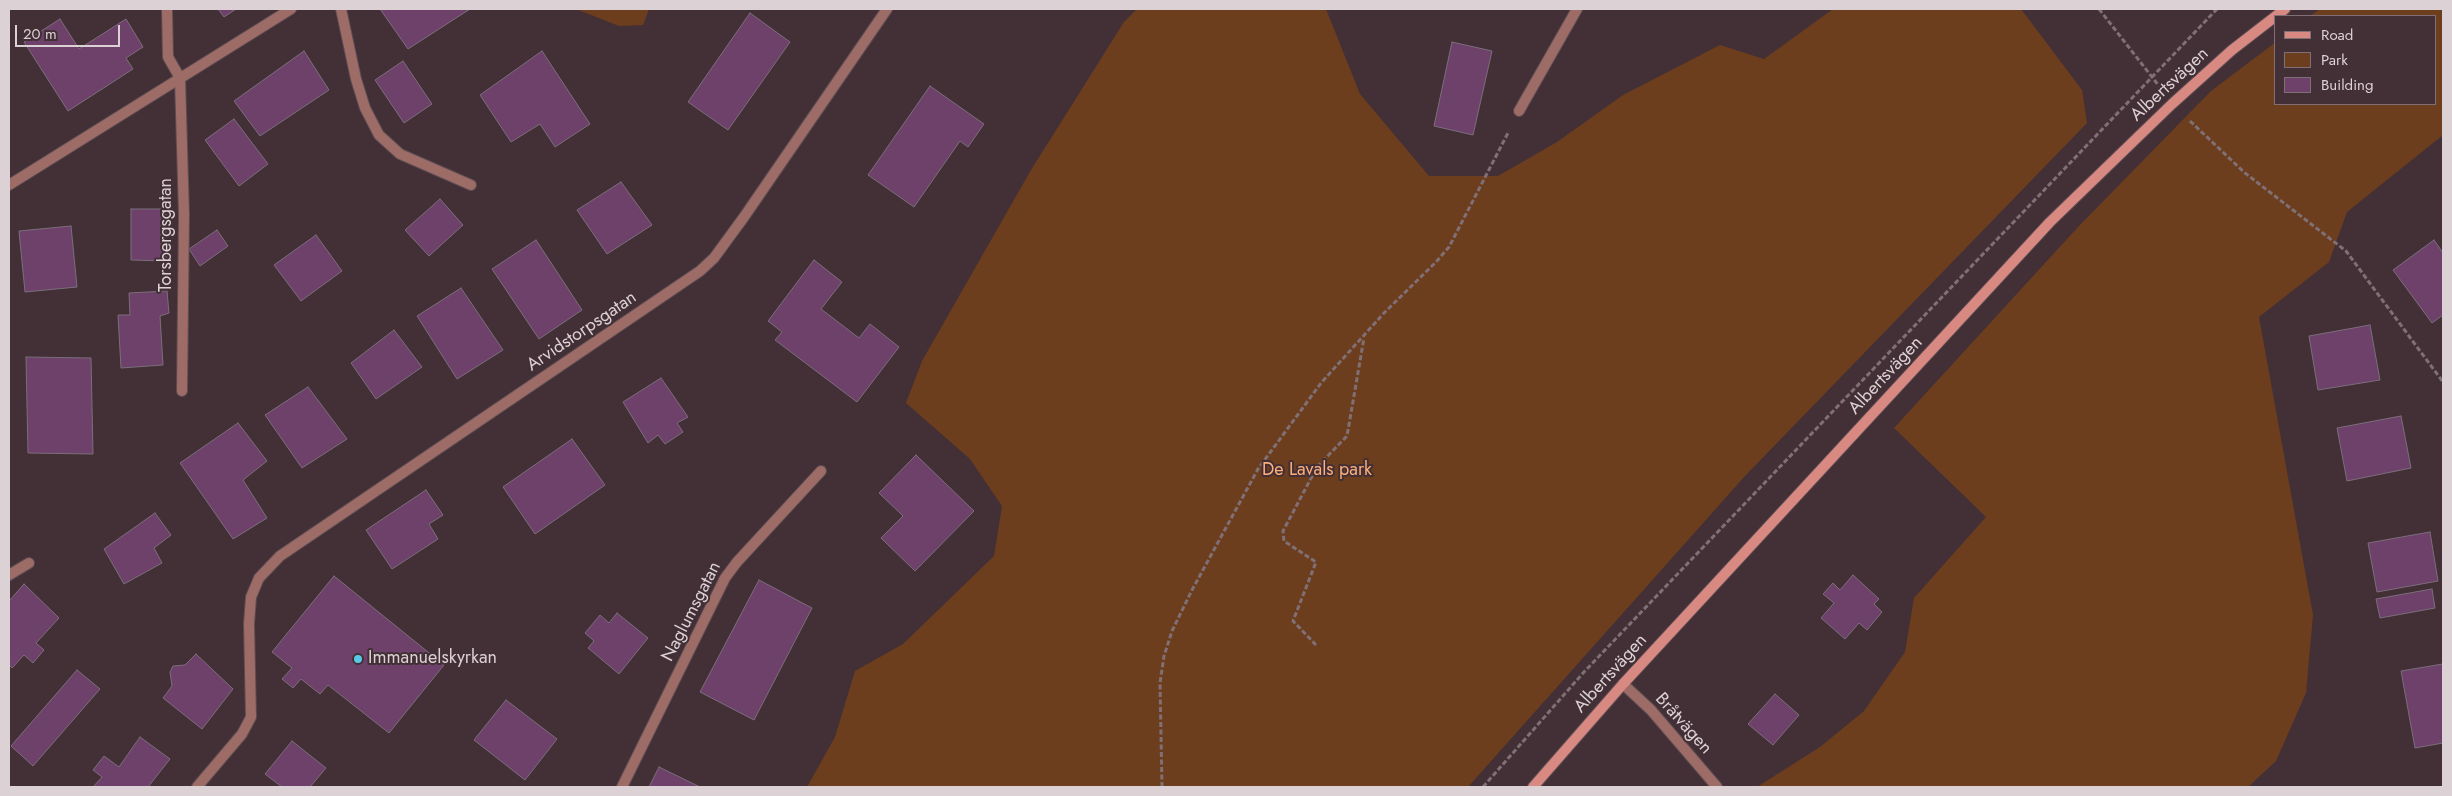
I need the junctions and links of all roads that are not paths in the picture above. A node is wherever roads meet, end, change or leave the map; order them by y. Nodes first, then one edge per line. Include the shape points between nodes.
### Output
1 (167, 9) edge
2 (290, 9) edge
3 (342, 9) edge
4 (887, 9) edge
5 (1577, 9) edge
6 (2274, 18) edge
7 (180, 78) junction
8 (1519, 111) road end
9 (9, 185) edge
10 (472, 185) dead end
11 (182, 391) dead end
12 (821, 471) dead end
13 (28, 563) dead end
14 (9, 575) edge
15 (1623, 684) junction
16 (197, 787) edge
17 (622, 787) edge
18 (1533, 787) edge
19 (1717, 787) edge

1 - 7 street, Torsbergsgatan via 168,57
2 - 7 street
3 - 10 street via 356,79 365,108 379,135 400,154
4 - 16 street, Arvidstorpsgatan via 744,218 700,271 280,556 251,597 251,718 242,734
5 - 8 street
6 - 15 street, Albertsvägen via 2172,104 2050,222
7 - 9 street
7 - 11 street, Torsbergsgatan via 184,215
12 - 17 street, Naglumsgatan via 725,578
13 - 14 street
15 - 18 street, Albertsvägen
15 - 19 street, Bråtvägen via 1651,710

